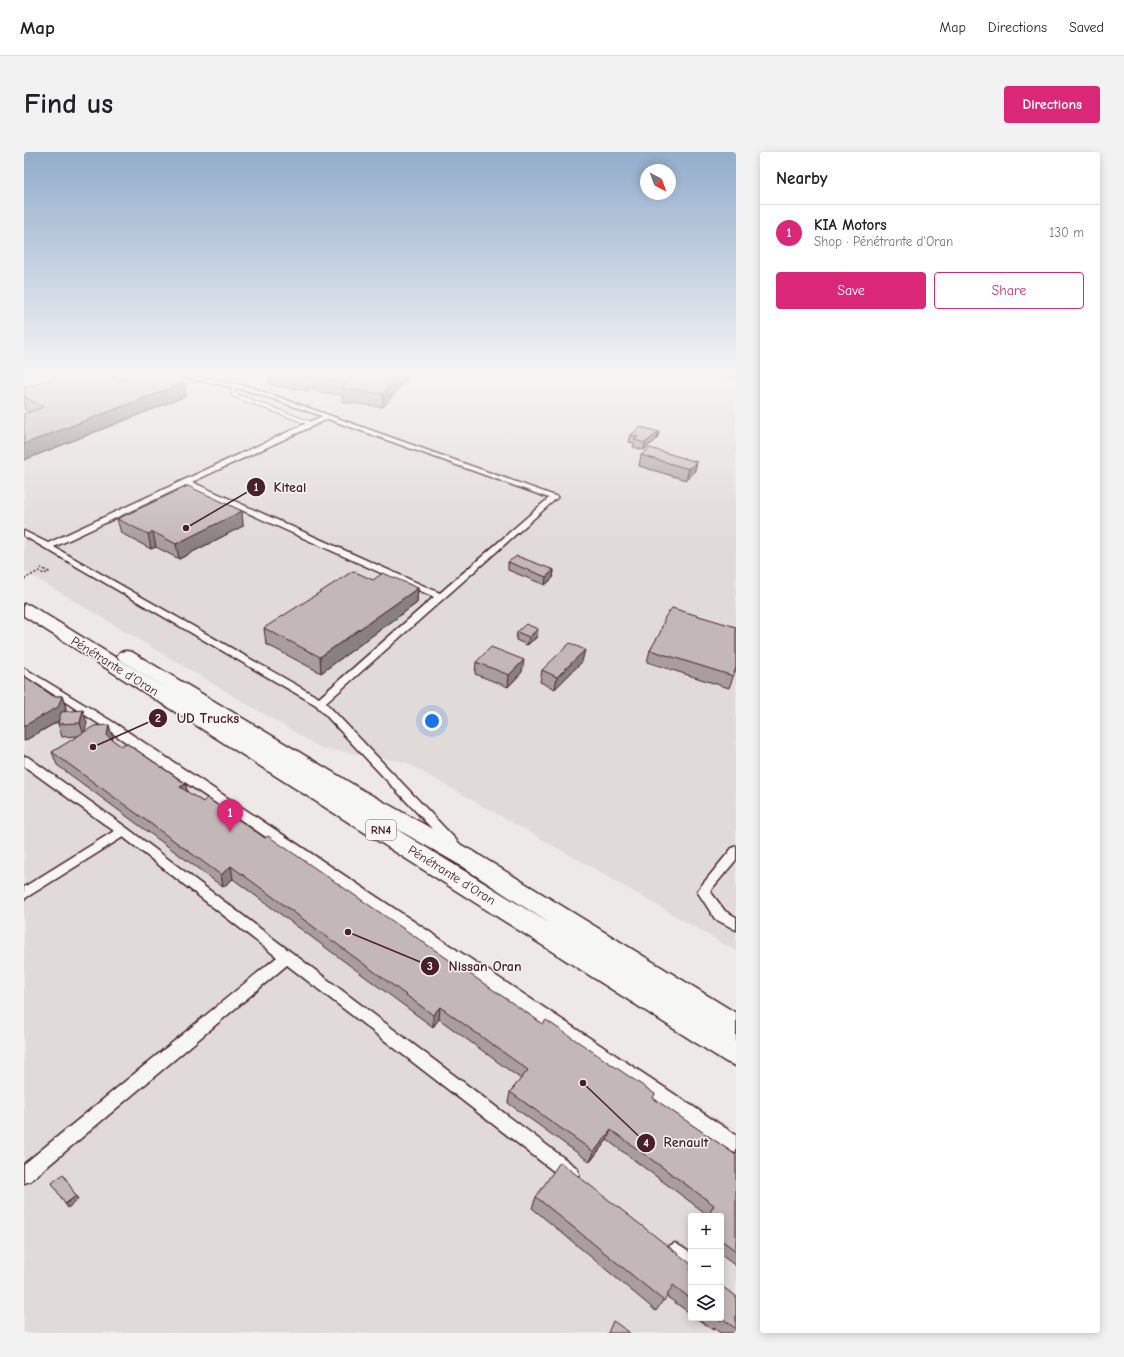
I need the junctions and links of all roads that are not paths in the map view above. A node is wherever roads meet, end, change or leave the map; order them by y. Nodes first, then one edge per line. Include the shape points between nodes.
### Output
1 (297, 431) edge
2 (370, 431) edge
3 (186, 482) junction
4 (24, 532) edge
5 (48, 546) junction
6 (24, 595) edge
7 (440, 597) junction
8 (24, 610) edge
9 (24, 671) edge
10 (320, 703) junction
11 (24, 760) edge
12 (123, 831) junction
13 (736, 851) edge
14 (466, 858) junction
15 (24, 894) edge
16 (736, 924) edge
17 (287, 957) junction
18 (736, 1027) edge
19 (736, 1053) edge
20 (736, 1144) edge
21 (24, 1175) edge
22 (584, 1183) edge
23 (666, 1245) edge
24 (688, 1262) edge

1 - 3 street
2 - 7 street via 554,497
3 - 5 street
3 - 7 street
4 - 5 street
5 - 10 street
6 - 14 highway, Pénétrante d'Oran / RN4 via 356,796
7 - 10 street
8 - 19 highway, Pénétrante d'Oran / RN4
9 - 20 street
10 - 14 street
11 - 12 street
12 - 15 street
12 - 17 street
13 - 16 street via 703,891 720,915
14 - 18 highway, Pénétrante d'Oran / RN4
17 - 21 street
17 - 22 street
23 - 24 street

